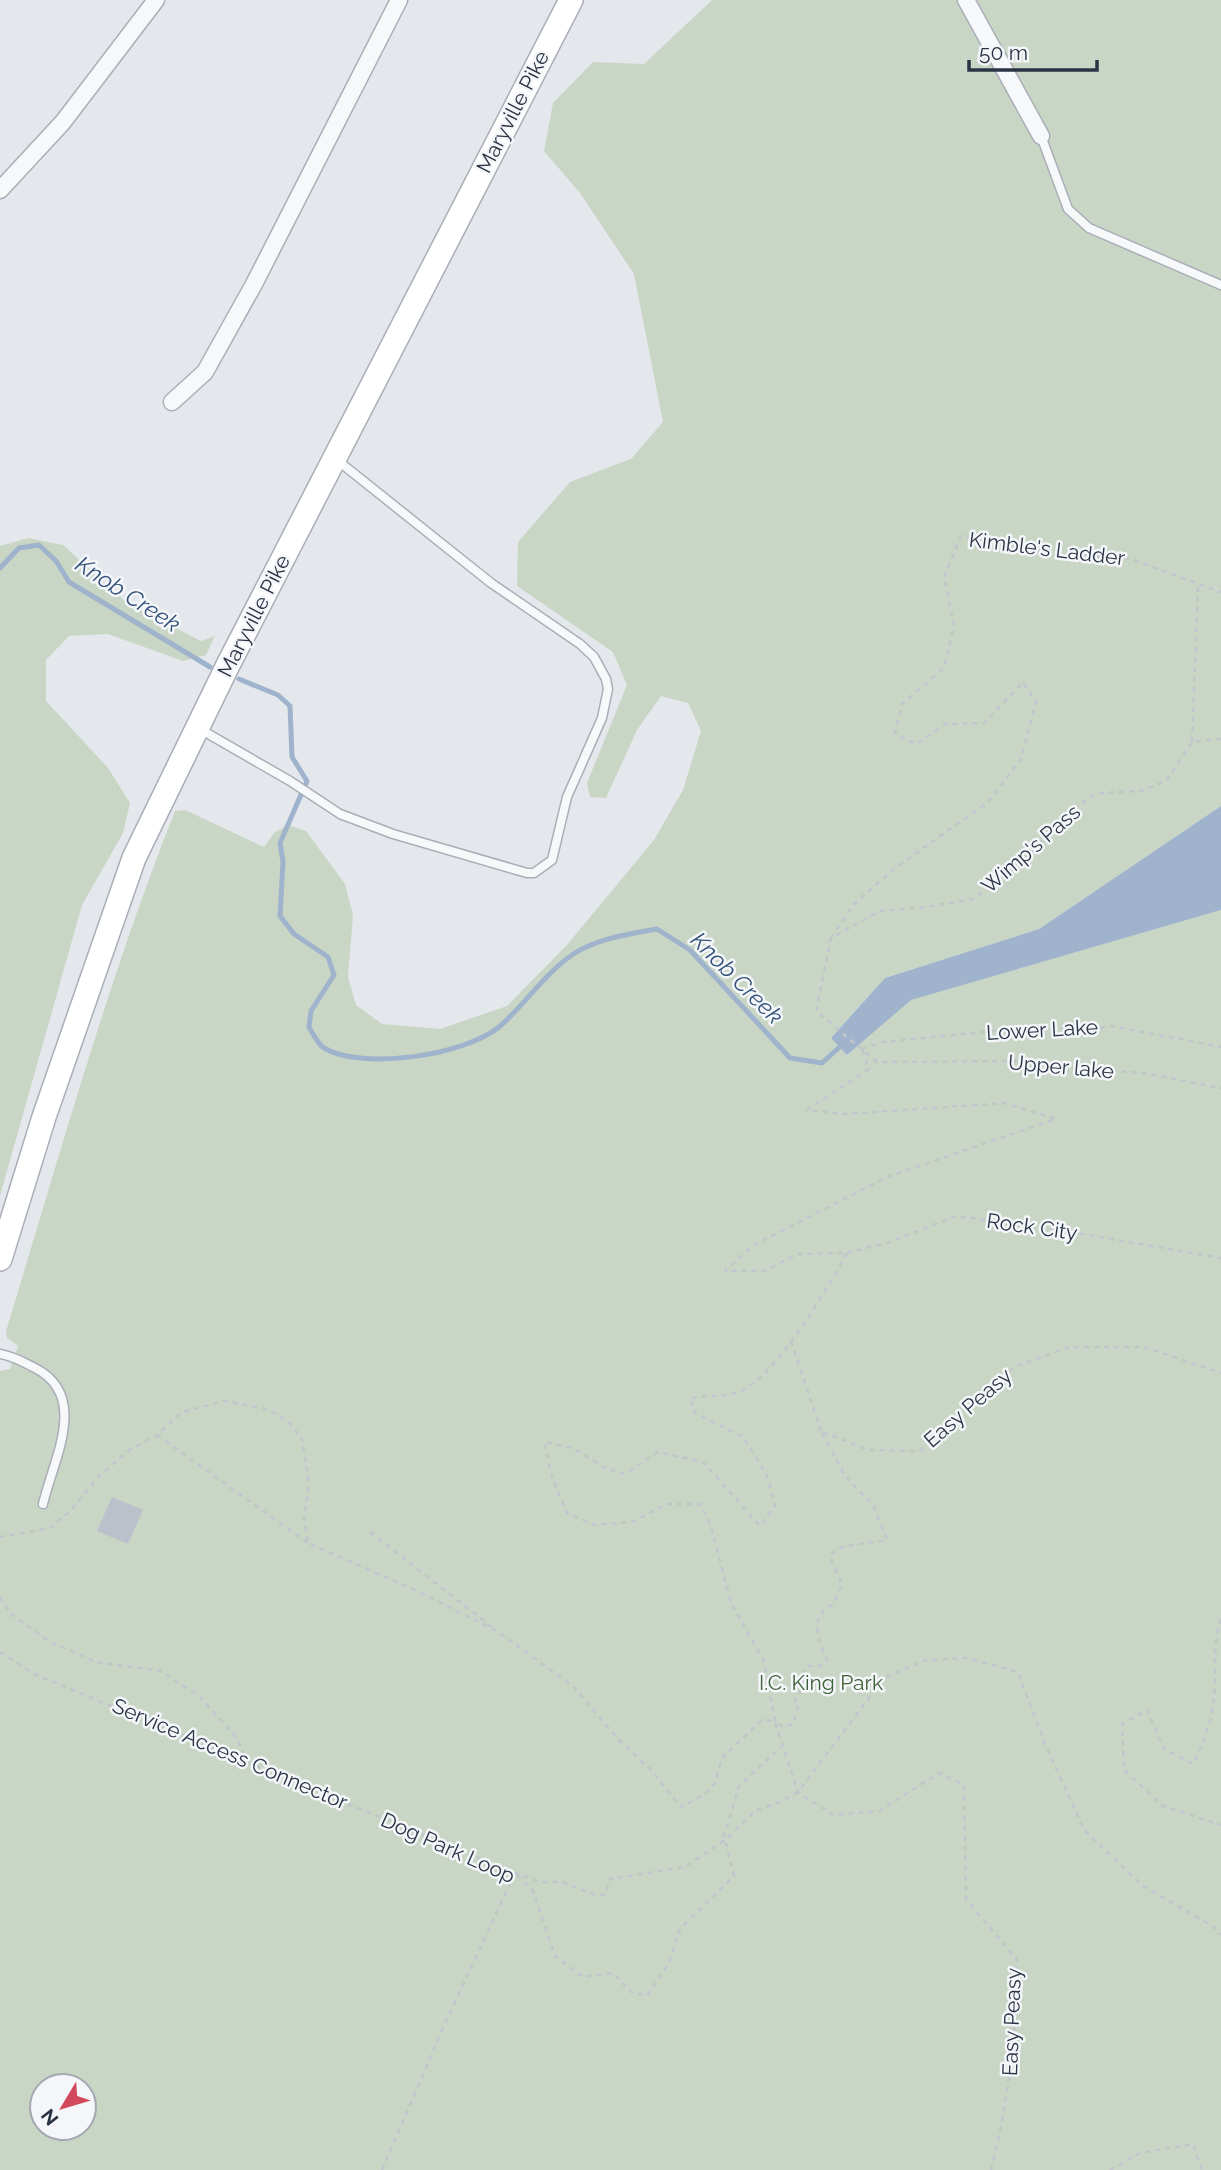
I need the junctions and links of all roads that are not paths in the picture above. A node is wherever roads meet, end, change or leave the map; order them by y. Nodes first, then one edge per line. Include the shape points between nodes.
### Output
1 (156, 0) edge
2 (399, 0) edge
3 (570, 0) edge
4 (966, 0) edge
5 (1041, 135) joint
6 (0, 190) edge
7 (1221, 285) edge
8 (172, 402) dead end
9 (335, 458) junction
10 (198, 727) junction
11 (0, 1259) edge
12 (0, 1354) edge
13 (43, 1504) dead end

1 - 6 street via 63,122
2 - 8 street via 205,372
3 - 9 main road, Maryville Pike
4 - 5 street
5 - 7 lane via 1068,209 1089,228
9 - 10 main road, Maryville Pike
9 - 10 lane via 491,583 580,643 600,666 608,689 602,718 567,797 552,860 534,873 393,834 340,814
10 - 11 main road, Maryville Pike via 134,858
12 - 13 lane via 43,1372 64,1401 64,1434

